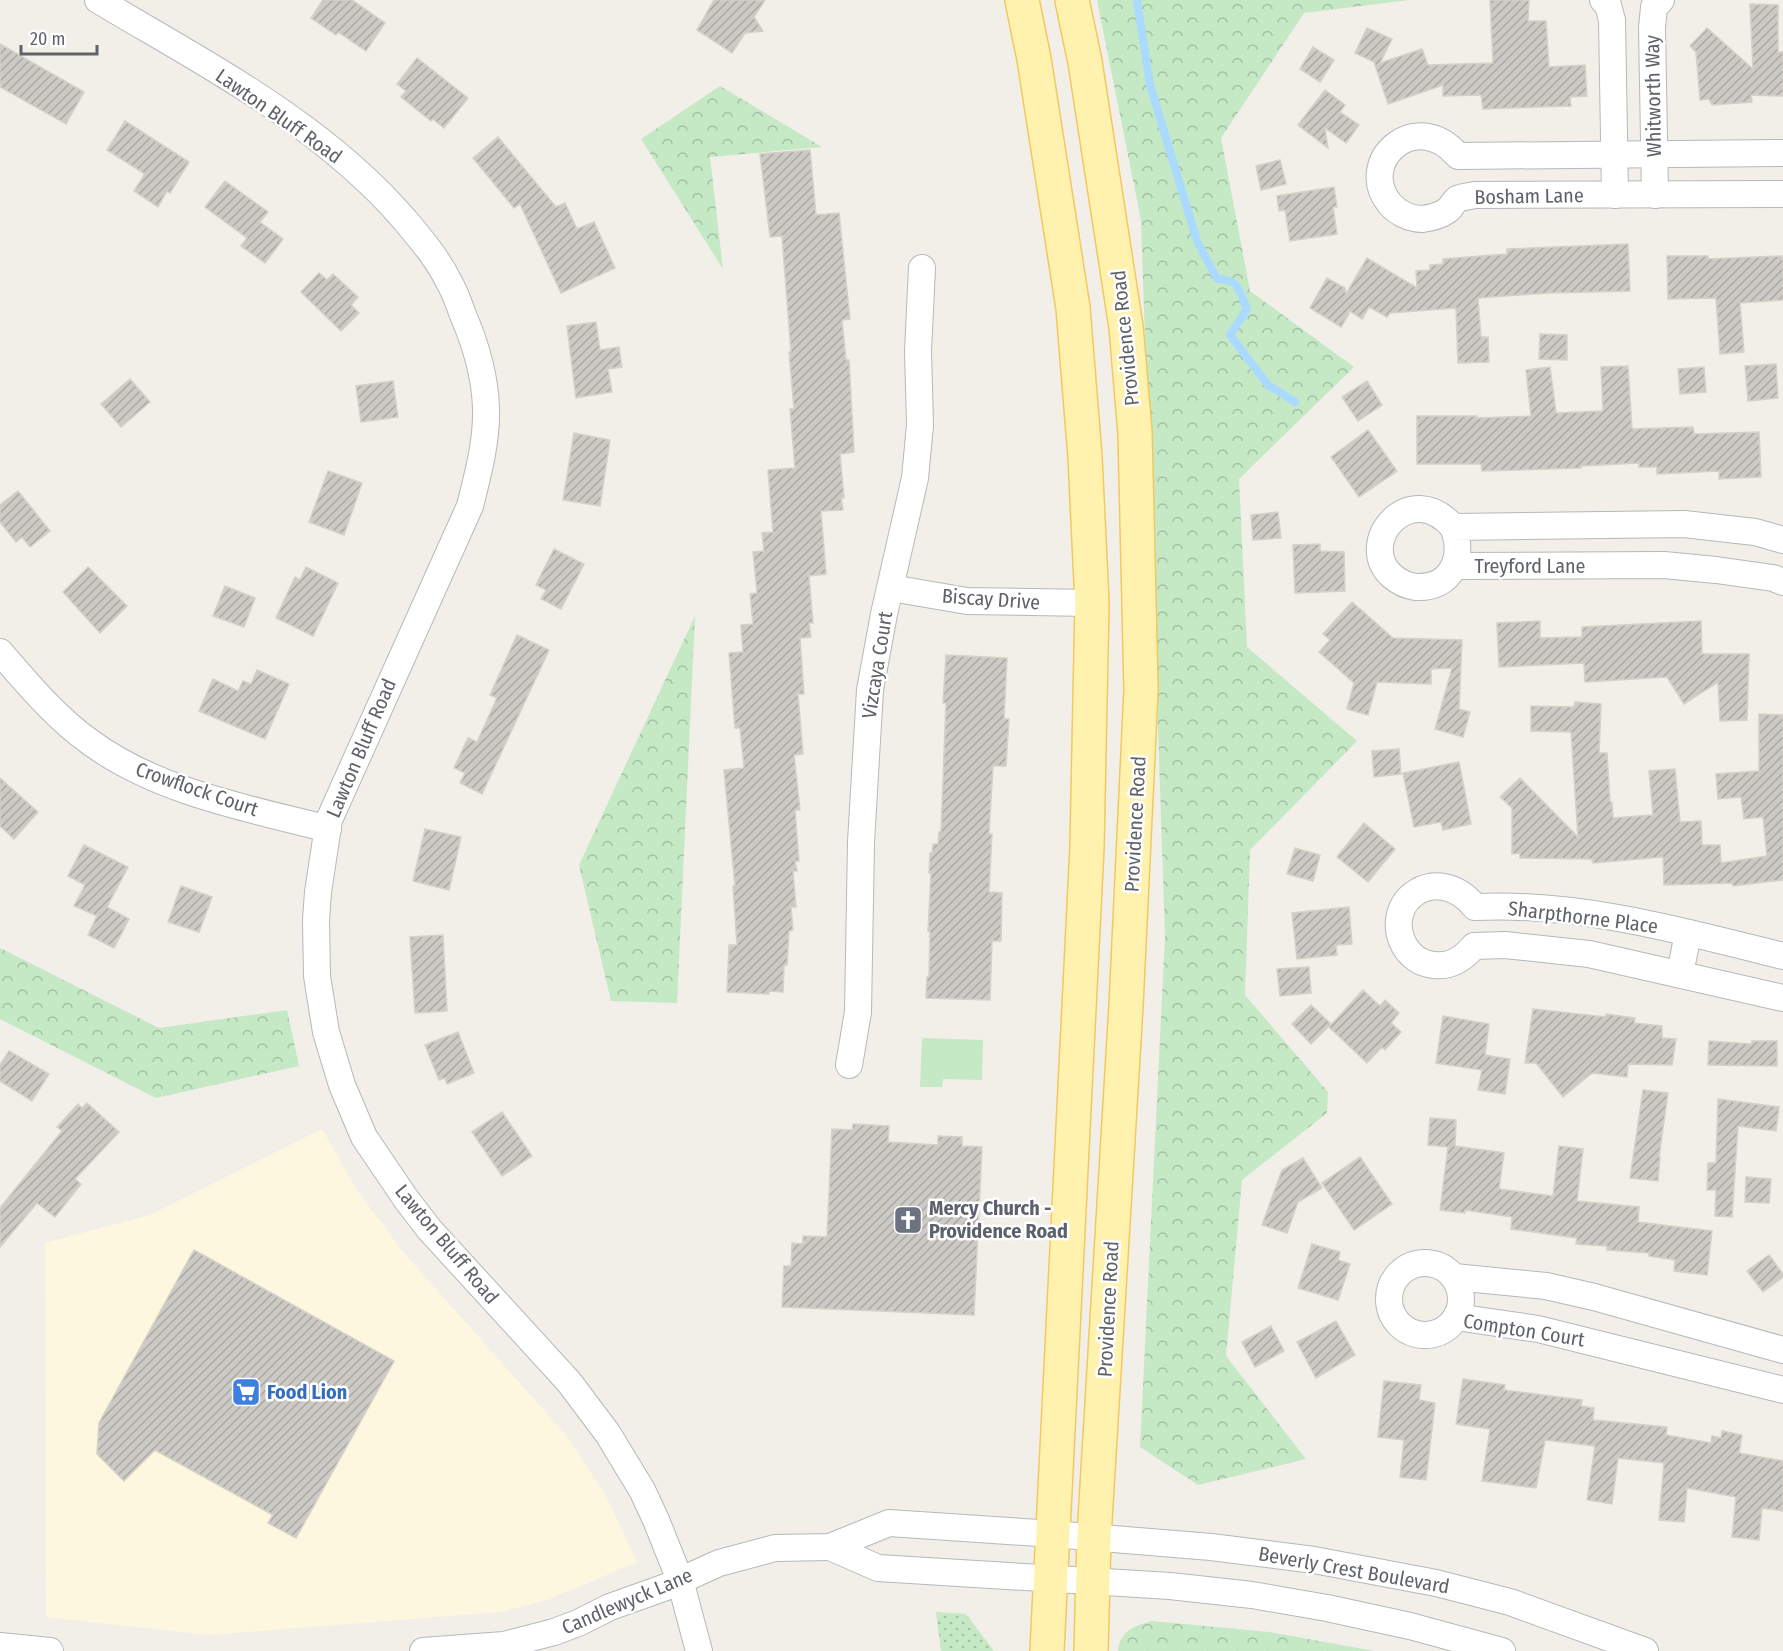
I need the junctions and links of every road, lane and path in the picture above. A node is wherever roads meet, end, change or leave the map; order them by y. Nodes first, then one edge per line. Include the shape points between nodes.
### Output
1 (98, 0) edge
2 (1022, 0) edge
3 (1072, 0) edge
4 (1606, 3) edge
5 (1658, 3) edge
6 (1654, 153) junction
7 (1783, 153) edge
8 (1615, 154) junction
9 (1458, 156) junction
10 (1783, 194) edge
11 (1615, 195) junction
12 (1655, 195) junction
13 (1458, 199) junction
14 (922, 268) dead end
15 (1666, 524) junction
16 (1453, 527) junction
17 (1783, 540) edge
18 (1664, 565) junction
19 (1455, 566) junction
20 (1783, 582) edge
21 (891, 588) junction
22 (1092, 603) junction
23 (0, 652) edge
24 (328, 829) junction
25 (1475, 907) junction
26 (1688, 933) junction
27 (1474, 946) junction
28 (1783, 956) edge
29 (1680, 974) junction
30 (1783, 998) edge
31 (849, 1065) dead end
32 (1454, 1277) junction
33 (1456, 1317) junction
34 (1667, 1318) junction
35 (1783, 1350) edge
36 (1658, 1359) junction
37 (1783, 1390) edge
38 (1053, 1534) junction
39 (1094, 1537) junction
40 (830, 1547) junction
41 (680, 1580) junction
42 (1052, 1580) junction
43 (1093, 1582) junction
44 (13, 1648) edge
45 (50, 1651) edge
46 (423, 1651) edge
47 (699, 1651) edge
48 (1047, 1651) edge
49 (1091, 1651) edge
50 (1502, 1651) edge
51 (1644, 1651) edge

1 - 24 street, Lawton Bluff Road via 261,98 326,145 383,195 449,281 476,345 486,426 470,506
2 - 22 main road via 1073,308
3 - 39 main road, Providence Road via 1126,327 1135,433 1141,690
4 - 5 street via 1631,13 1643,12
4 - 8 street, Whitworth Way via 1612,20
5 - 6 street, Whitworth Way via 1652,28
6 - 7 street, Bosham Lane
6 - 8 street, Bosham Lane
6 - 12 street, Whitworth Way
8 - 9 street, Bosham Lane
8 - 11 street, Whitworth Way
9 - 13 street via 1464,178
9 - 13 street, Bosham Lane via 1436,138 1407,138 1386,156 1380,176 1385,198 1407,216 1435,217
10 - 12 street, Bosham Lane
11 - 12 street, Bosham Lane
11 - 13 street, Bosham Lane via 1475,195
14 - 21 street, Vizcaya Court via 916,468
15 - 16 street, Treyford Lane
15 - 17 street, Treyford Lane via 1755,532
15 - 18 street
16 - 19 street via 1459,553
16 - 19 street, Treyford Lane via 1434,511 1408,510 1387,525 1380,549 1389,573 1411,587 1436,584
18 - 19 street, Treyford Lane
18 - 20 street, Treyford Lane
21 - 22 street, Biscay Drive via 967,601
21 - 31 street, Vizcaya Court via 870,690 861,842 858,1012
22 - 38 main road via 1088,847
23 - 24 street, Crowflock Court via 52,710 88,741 129,766 226,803
24 - 41 street, Lawton Bluff Road via 316,920 317,976 326,1032 364,1137 429,1228 569,1382 608,1434 642,1491
25 - 26 street, Sharpthorne Place via 1553,909
25 - 27 street via 1479,933
25 - 27 street via 1455,889 1429,887 1407,900 1398,925 1406,950 1428,964 1454,963
26 - 28 street, Sharpthorne Place
26 - 29 street
27 - 29 street, Sharpthorne Place via 1502,944 1589,954
29 - 30 street, Sharpthorne Place
32 - 33 street via 1461,1297
32 - 33 street, Compton Court via 1436,1264 1413,1265 1395,1279 1389,1300 1397,1321 1416,1334 1439,1332
32 - 34 street, Compton Court via 1545,1286
33 - 36 street, Compton Court via 1538,1329
34 - 35 street, Compton Court
34 - 36 street
36 - 37 street, Compton Court
38 - 39 street, Beverly Crest Boulevard
38 - 40 street, Candlewyck Lane via 889,1523
38 - 42 main road
39 - 43 main road, Providence Road
39 - 51 street, Beverly Crest Boulevard via 1314,1560 1436,1583 1510,1602
40 - 41 street, Candlewyck Lane via 775,1548 719,1563
40 - 42 street, Candlewyck Lane via 878,1568
41 - 46 street, Candlewyck Lane via 554,1632 504,1645
41 - 47 street, Lawton Bluff Road
42 - 43 street
42 - 48 main road
43 - 49 main road, Providence Road
43 - 50 street via 1252,1595 1410,1626
44 - 45 street

